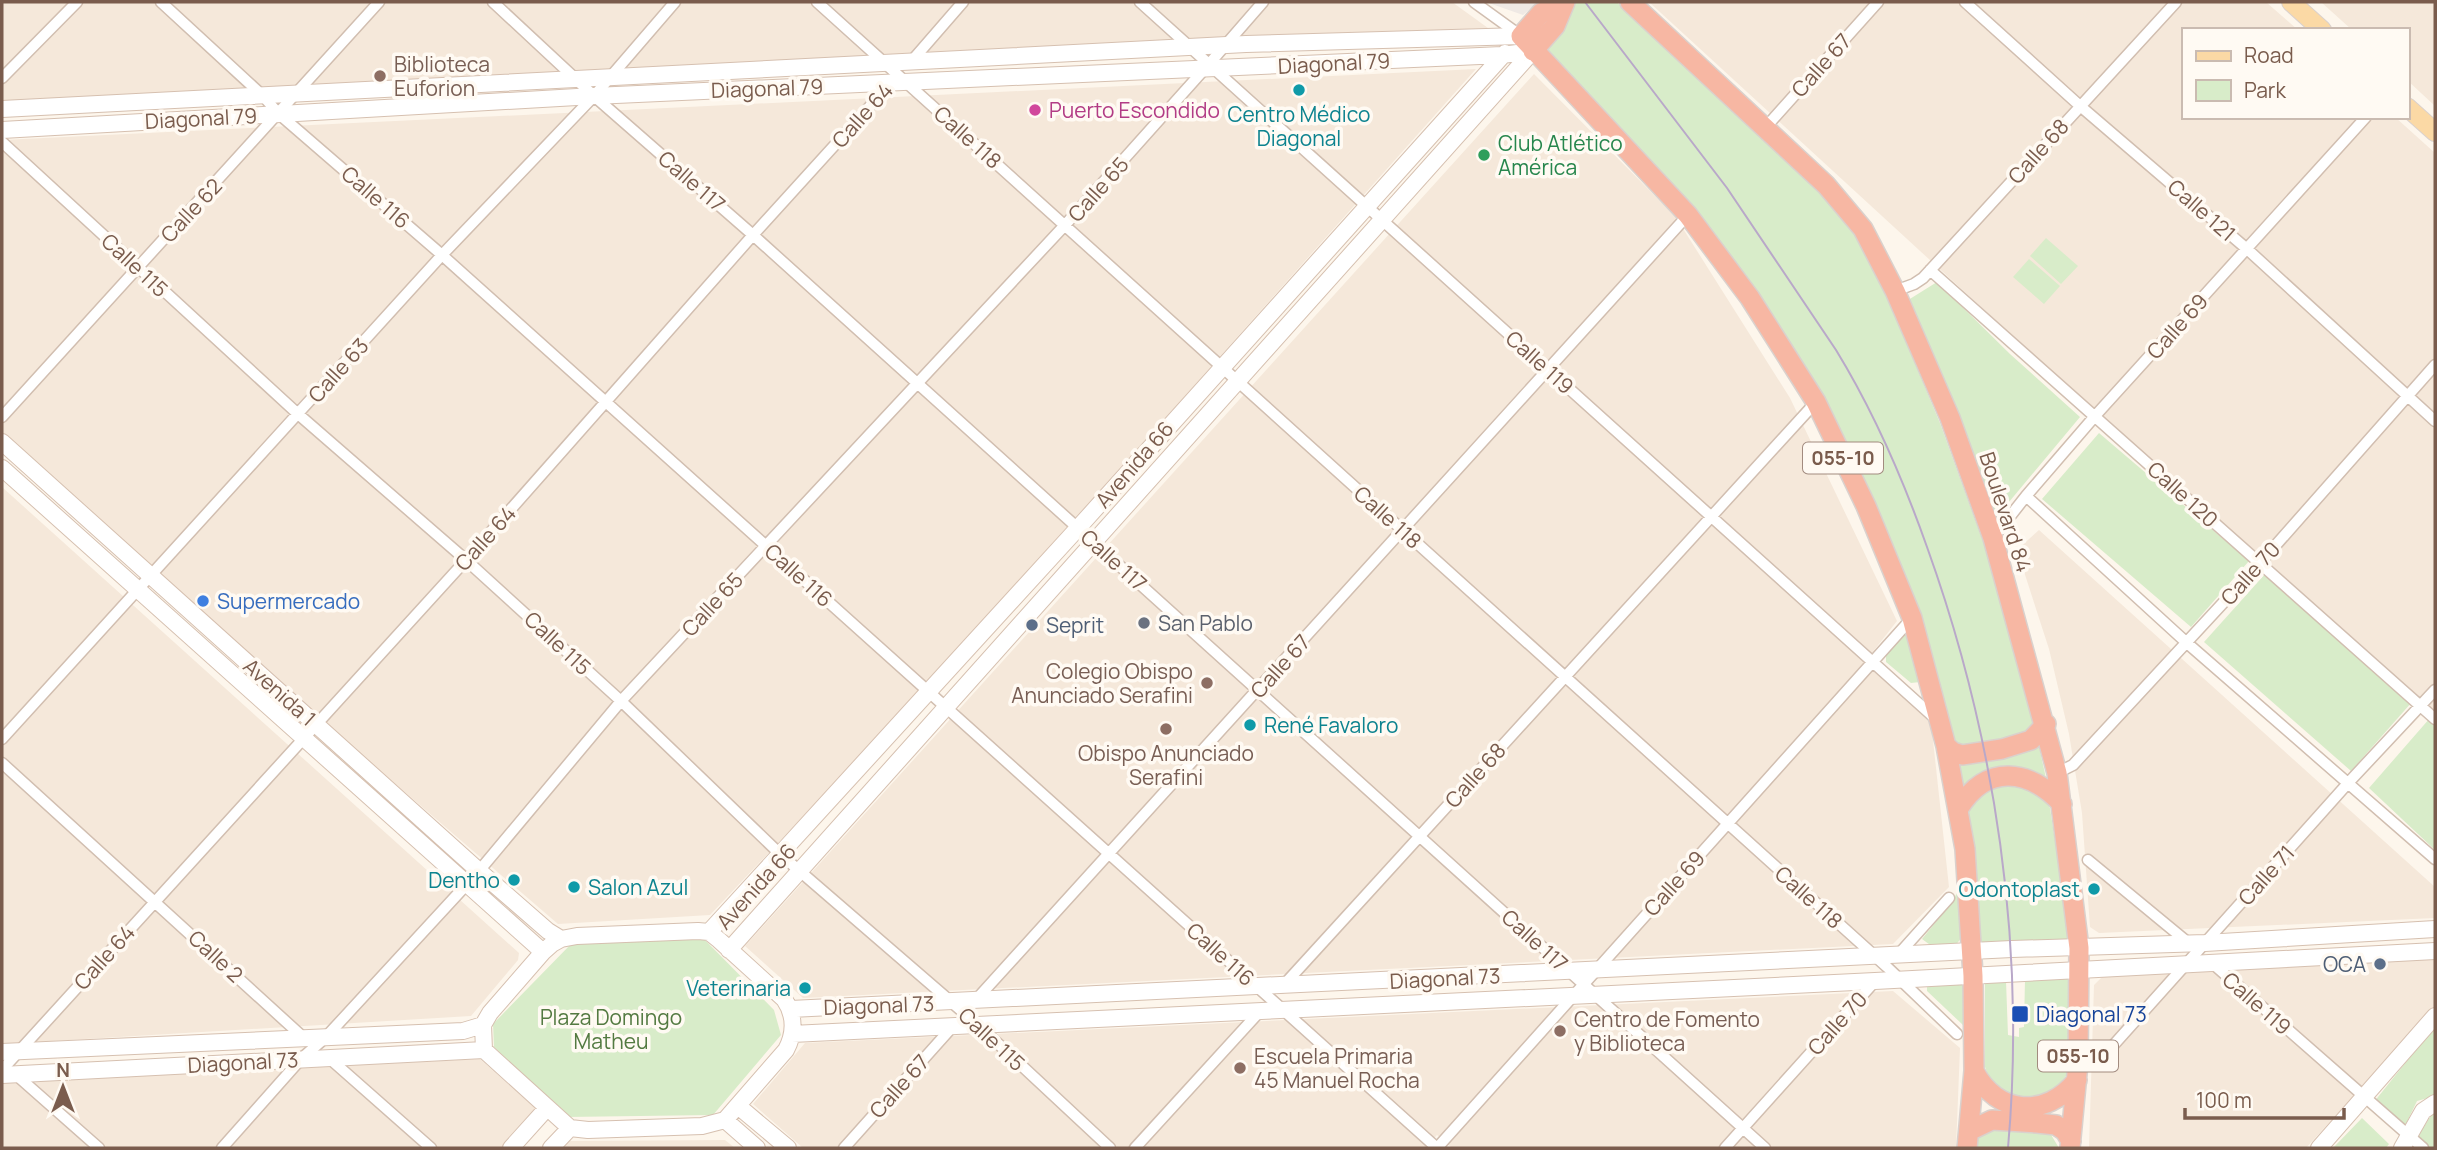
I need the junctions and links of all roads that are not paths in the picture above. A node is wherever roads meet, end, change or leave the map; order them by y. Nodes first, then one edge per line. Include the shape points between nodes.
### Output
1 (77, 2) edge
2 (161, 2) edge
3 (379, 2) edge
4 (493, 2) edge
5 (675, 2) edge
6 (817, 2) edge
7 (963, 2) edge
8 (1140, 2) edge
9 (1262, 2) edge
10 (1474, 2) edge
11 (1563, 2) edge
12 (1630, 2) edge
13 (1878, 2) edge
14 (1965, 2) edge
15 (2176, 2) edge
16 (2291, 2) edge
17 (2320, 28) edge
18 (1527, 43) junction
19 (1225, 46) junction
20 (1191, 48) junction
21 (1502, 55) junction
22 (910, 62) junction
23 (885, 63) junction
24 (1210, 68) junction
25 (610, 78) junction
26 (2, 79) edge
27 (576, 79) junction
28 (899, 80) junction
29 (295, 94) junction
30 (263, 96) junction
31 (594, 96) junction
32 (2079, 105) junction
33 (2, 109) edge
34 (2409, 109) edge
35 (279, 114) junction
36 (2364, 119) edge
37 (1765, 128) junction
38 (2, 130) edge
39 (2435, 132) edge
40 (2, 142) edge
41 (1366, 206) junction
42 (1688, 215) junction
43 (1382, 220) junction
44 (1065, 225) junction
45 (753, 235) junction
46 (2247, 248) junction
47 (442, 255) junction
48 (137, 268) junction
49 (1930, 270) junction
50 (1895, 291) junction
51 (2435, 365) edge
52 (1221, 366) junction
53 (1548, 369) junction
54 (1238, 381) junction
55 (918, 383) junction
56 (2407, 397) junction
57 (607, 402) junction
58 (1816, 402) junction
59 (298, 414) junction
60 (2095, 416) junction
61 (2, 417) edge
62 (2435, 421) edge
63 (2, 442) edge
64 (2, 468) edge
65 (2026, 496) junction
66 (1711, 516) junction
67 (1078, 528) junction
68 (1402, 530) junction
69 (1993, 538) junction
70 (1095, 543) junction
71 (766, 546) junction
72 (466, 560) junction
73 (2260, 563) junction
74 (150, 575) junction
75 (137, 589) junction
76 (1912, 618) junction
77 (2187, 643) junction
78 (1872, 661) junction
79 (1565, 677) junction
80 (1257, 690) junction
81 (2435, 690) edge
82 (928, 691) junction
83 (621, 701) junction
84 (2420, 706) junction
85 (946, 707) junction
86 (2435, 719) edge
87 (1940, 722) junction
88 (2046, 723) junction
89 (316, 724) junction
90 (303, 738) junction
91 (2, 739) edge
92 (1946, 746) junction
93 (2, 763) edge
94 (2057, 773) junction
95 (2349, 782) junction
96 (2062, 804) junction
97 (1959, 808) junction
98 (1727, 823) junction
99 (1420, 836) junction
100 (780, 853) junction
101 (1109, 854) junction
102 (2435, 859) edge
103 (2088, 860) dead end
104 (801, 870) junction
105 (479, 871) junction
106 (466, 884) junction
107 (1949, 898) dead end
108 (155, 901) junction
109 (2435, 929) edge
110 (709, 932) junction
111 (561, 939) junction
112 (2197, 946) junction
113 (2079, 948) junction
114 (729, 950) junction
115 (2435, 951) edge
116 (543, 952) junction
117 (1972, 952) junction
118 (1887, 960) junction
119 (2212, 964) junction
120 (2185, 965) junction
121 (1596, 970) junction
122 (2080, 971) junction
123 (1569, 972) junction
124 (1973, 976) junction
125 (1901, 980) junction
126 (1875, 981) junction
127 (1283, 986) junction
128 (1257, 987) junction
129 (1584, 991) junction
130 (964, 1005) junction
131 (1271, 1006) junction
132 (790, 1009) junction
133 (2435, 1016) edge
134 (483, 1025) junction
135 (978, 1025) junction
136 (953, 1026) junction
137 (792, 1034) junction
138 (1957, 1034) dead end
139 (315, 1041) junction
140 (19, 1050) junction
141 (484, 1050) junction
142 (329, 1058) junction
143 (301, 1059) junction
144 (2095, 1060) dead end
145 (5, 1066) edge
146 (1973, 1071) junction
147 (2077, 1080) junction
148 (2365, 1097) junction
149 (2435, 1103) edge
150 (738, 1106) junction
151 (547, 1108) junction
152 (726, 1120) junction
153 (570, 1128) junction
154 (1743, 1128) junction
155 (1968, 1140) edge
156 (2405, 1142) edge
157 (2071, 1145) edge
158 (99, 1148) edge
159 (222, 1148) edge
160 (431, 1148) edge
161 (512, 1148) edge
162 (551, 1148) edge
163 (757, 1148) edge
164 (788, 1148) edge
165 (844, 1148) edge
166 (1110, 1148) edge
167 (1135, 1148) edge
168 (1437, 1148) edge
169 (1725, 1148) edge
170 (1765, 1148) edge
171 (2319, 1148) edge
172 (2423, 1148) edge

1 - 26 street
2 - 30 street, Calle 116
3 - 29 street, Calle 62
4 - 27 street, Calle 117
5 - 25 street, Calle 63
6 - 23 street, Calle 118
7 - 22 street, Calle 64
8 - 20 street, Calle 119
9 - 19 street, Calle 65
10 - 18 street
11 - 18 highway, Avenida 66 via 1555,26
12 - 37 highway, Boulevard 84 / 055-10
13 - 37 street, Calle 67
14 - 32 street, Calle 121
15 - 32 street, Calle 68
16 - 17 main road
18 - 19 main road, Diagonal 79
18 - 21 main road, Diagonal 79
18 - 42 highway, 055-10
18 - 43 main road, Avenida 66
19 - 20 main road, Diagonal 79
19 - 24 street, Calle 65
20 - 22 main road, Diagonal 79
20 - 24 street, Calle 119
21 - 24 main road, Diagonal 79
21 - 41 main road, Avenida 66
22 - 23 main road, Diagonal 79
22 - 28 street, Calle 64
23 - 25 main road, Diagonal 79
23 - 28 street, Calle 118
24 - 28 main road, Diagonal 79
24 - 41 street, Calle 119
24 - 44 street, Calle 65
25 - 27 main road, Diagonal 79
25 - 31 street, Calle 63
27 - 29 main road, Diagonal 79
27 - 31 street, Calle 117
28 - 31 main road, Diagonal 79
28 - 44 street, Calle 118
28 - 45 street, Calle 64
29 - 30 main road, Diagonal 79
29 - 35 street, Calle 62
30 - 33 main road, Diagonal 79
30 - 35 street, Calle 116
31 - 35 main road, Diagonal 79
31 - 45 street, Calle 117
31 - 47 street, Calle 63
32 - 46 street, Calle 121
32 - 49 street, Calle 68
34 - 39 main road
35 - 38 main road, Diagonal 79
35 - 47 street, Calle 116
35 - 48 street, Calle 62
36 - 46 street, Calle 69
37 - 50 highway, Boulevard 84 / 055-10 via 1855,218
40 - 48 street, Calle 115
41 - 43 street, Calle 119
41 - 52 main road, Avenida 66
42 - 53 street, Calle 67
42 - 58 highway, 055-10 via 1750,298
43 - 53 street, Calle 119
43 - 54 main road, Avenida 66
44 - 52 street, Calle 118
44 - 55 street, Calle 65
45 - 55 street, Calle 117
45 - 57 street, Calle 64
46 - 56 street, Calle 121
46 - 60 street, Calle 69
47 - 57 street, Calle 116
47 - 59 street, Calle 63
48 - 59 street, Calle 115
48 - 61 street, Calle 62
49 - 50 street, Calle 68 via 1914,284
49 - 60 street, Calle 120
50 - 69 highway, Boulevard 84 / 055-10 via 1950,418
51 - 56 street, Calle 70
52 - 54 street, Calle 118
52 - 67 main road, Avenida 66
53 - 66 street, Calle 119
53 - 68 street, Calle 67
54 - 68 street, Calle 118
54 - 70 main road, Avenida 66
55 - 67 street, Calle 117
55 - 71 street, Calle 65
56 - 62 street, Calle 121
56 - 73 street, Calle 70
57 - 71 street, Calle 116
57 - 72 street, Calle 64
58 - 66 street, Calle 68
58 - 76 highway, 055-10
59 - 72 street, Calle 115
59 - 74 street, Calle 63
60 - 65 street, Calle 69
60 - 73 street, Calle 120
63 - 74 main road, Avenida 1
64 - 75 main road, Avenida 1
65 - 69 street, Calle 69
65 - 77 street
66 - 78 street, Calle 119
66 - 79 street, Calle 68
67 - 70 street, Calle 117
67 - 82 main road, Avenida 66
68 - 79 street, Calle 118
68 - 80 street, Calle 67
69 - 88 highway, Boulevard 84 / 055-10
70 - 80 street, Calle 117
70 - 85 main road, Avenida 66
71 - 82 street, Calle 116
71 - 83 street, Calle 65
72 - 83 street, Calle 115
72 - 89 street, Calle 64
73 - 77 street, Calle 70
73 - 84 street, Calle 120
74 - 75 street, Calle 63
74 - 89 main road, Avenida 1
75 - 90 main road, Avenida 1
75 - 91 street, Calle 63
76 - 78 street, Calle 69
76 - 87 highway, 055-10
77 - 94 street, Calle 70 via 2073,765
77 - 95 street
78 - 87 street, Calle 119
78 - 98 street, Calle 69
79 - 98 street, Calle 118
79 - 99 street, Calle 68
80 - 99 street, Calle 117
80 - 101 street, Calle 67
81 - 84 street, Calle 71
82 - 85 street, Calle 116
82 - 100 main road, Avenida 66
83 - 100 street, Calle 115
83 - 105 street, Calle 65
84 - 86 street, Calle 120
84 - 95 street, Calle 71
85 - 101 street, Calle 116
85 - 104 main road, Avenida 66
87 - 92 highway, 055-10
88 - 92 highway via 2031,740 2002,749 1962,755
88 - 94 highway, Boulevard 84 / 055-10
89 - 90 street, Calle 64
89 - 105 main road, Avenida 1
90 - 106 main road, Avenida 1
90 - 108 street, Calle 64
92 - 97 highway, 055-10
93 - 108 street, Calle 2
94 - 96 highway, Boulevard 84 / 055-10
95 - 102 street
95 - 112 street, Calle 71
96 - 97 highway via 2035,781 2006,776 1975,788
96 - 113 highway, Boulevard 84 / 055-10
97 - 117 highway, 055-10
98 - 118 street, Calle 118
98 - 121 street, Calle 69
99 - 123 street, Calle 117
99 - 127 street, Calle 68
100 - 104 street, Calle 115
100 - 110 main road, Avenida 66
101 - 128 street, Calle 116
101 - 130 street, Calle 67
103 - 112 street, Calle 119
104 - 114 main road, Avenida 66
104 - 130 street, Calle 115
105 - 106 street, Calle 65
105 - 111 main road, Avenida 1
106 - 116 main road, Avenida 1
106 - 139 street, Calle 65
107 - 118 street, Calle 70
108 - 139 street, Calle 2
108 - 140 street, Calle 64
109 - 112 main road, Diagonal 73
110 - 111 main road
110 - 114 main road
111 - 116 main road
112 - 113 main road, Diagonal 73
112 - 119 street, Calle 119
112 - 120 street, Calle 71
113 - 117 main road, Diagonal 73
113 - 122 highway, Boulevard 84 / 055-10
114 - 132 main road
115 - 119 main road, Diagonal 73
116 - 134 main road
117 - 118 main road, Diagonal 73
117 - 124 highway, 055-10
118 - 121 main road, Diagonal 73
118 - 125 street, Calle 118
118 - 126 street, Calle 70
119 - 120 main road, Diagonal 73
119 - 148 street, Calle 119
120 - 122 main road, Diagonal 73
120 - 144 street, Calle 71
121 - 123 main road, Diagonal 73
121 - 129 street, Calle 69
122 - 124 main road, Diagonal 73
122 - 147 highway, Boulevard 84 / 055-10
123 - 127 main road, Diagonal 73
123 - 129 street, Calle 117
124 - 125 main road, Diagonal 73
124 - 146 highway, 055-10
125 - 126 main road, Diagonal 73
125 - 138 street, Calle 118
126 - 129 main road, Diagonal 73
126 - 154 street, Calle 70
127 - 128 main road, Diagonal 73
127 - 131 street, Calle 68
128 - 130 main road, Diagonal 73
128 - 131 street, Calle 116
129 - 131 main road, Diagonal 73
129 - 154 street, Calle 117
129 - 168 street, Calle 69
130 - 132 main road, Diagonal 73
130 - 135 street, Calle 115
130 - 136 street, Calle 67
131 - 135 main road, Diagonal 73
131 - 167 street, Calle 68
131 - 168 street, Calle 116
132 - 137 main road
133 - 148 main road
134 - 139 main road, Diagonal 73 via 463,1031
134 - 141 main road
135 - 136 main road, Diagonal 73
135 - 166 street, Calle 115
136 - 137 main road, Diagonal 73
136 - 165 street, Calle 67
137 - 150 main road via 786,1049
139 - 140 main road, Diagonal 73
139 - 142 street, Calle 2
139 - 143 street, Calle 65
140 - 145 main road, Diagonal 73
141 - 142 main road, Diagonal 73
141 - 151 main road
142 - 143 main road, Diagonal 73
142 - 160 street, Calle 2
143 - 145 main road, Diagonal 73
143 - 159 street, Calle 65
145 - 158 street
146 - 147 highway via 1994,1097 2024,1107 2049,1103
146 - 155 highway, 055-10
147 - 157 highway, Boulevard 84 / 055-10
148 - 156 street, Calle 119
148 - 171 main road
149 - 156 main road via 2423,1111
150 - 152 main road
150 - 164 main road
151 - 153 main road
151 - 161 main road
152 - 153 main road via 702,1125
152 - 163 main road
153 - 162 main road
154 - 169 street, Calle 70
154 - 170 street, Calle 117
155 - 157 highway via 1992,1120 2036,1122 2056,1125
156 - 172 street, Calle 119

